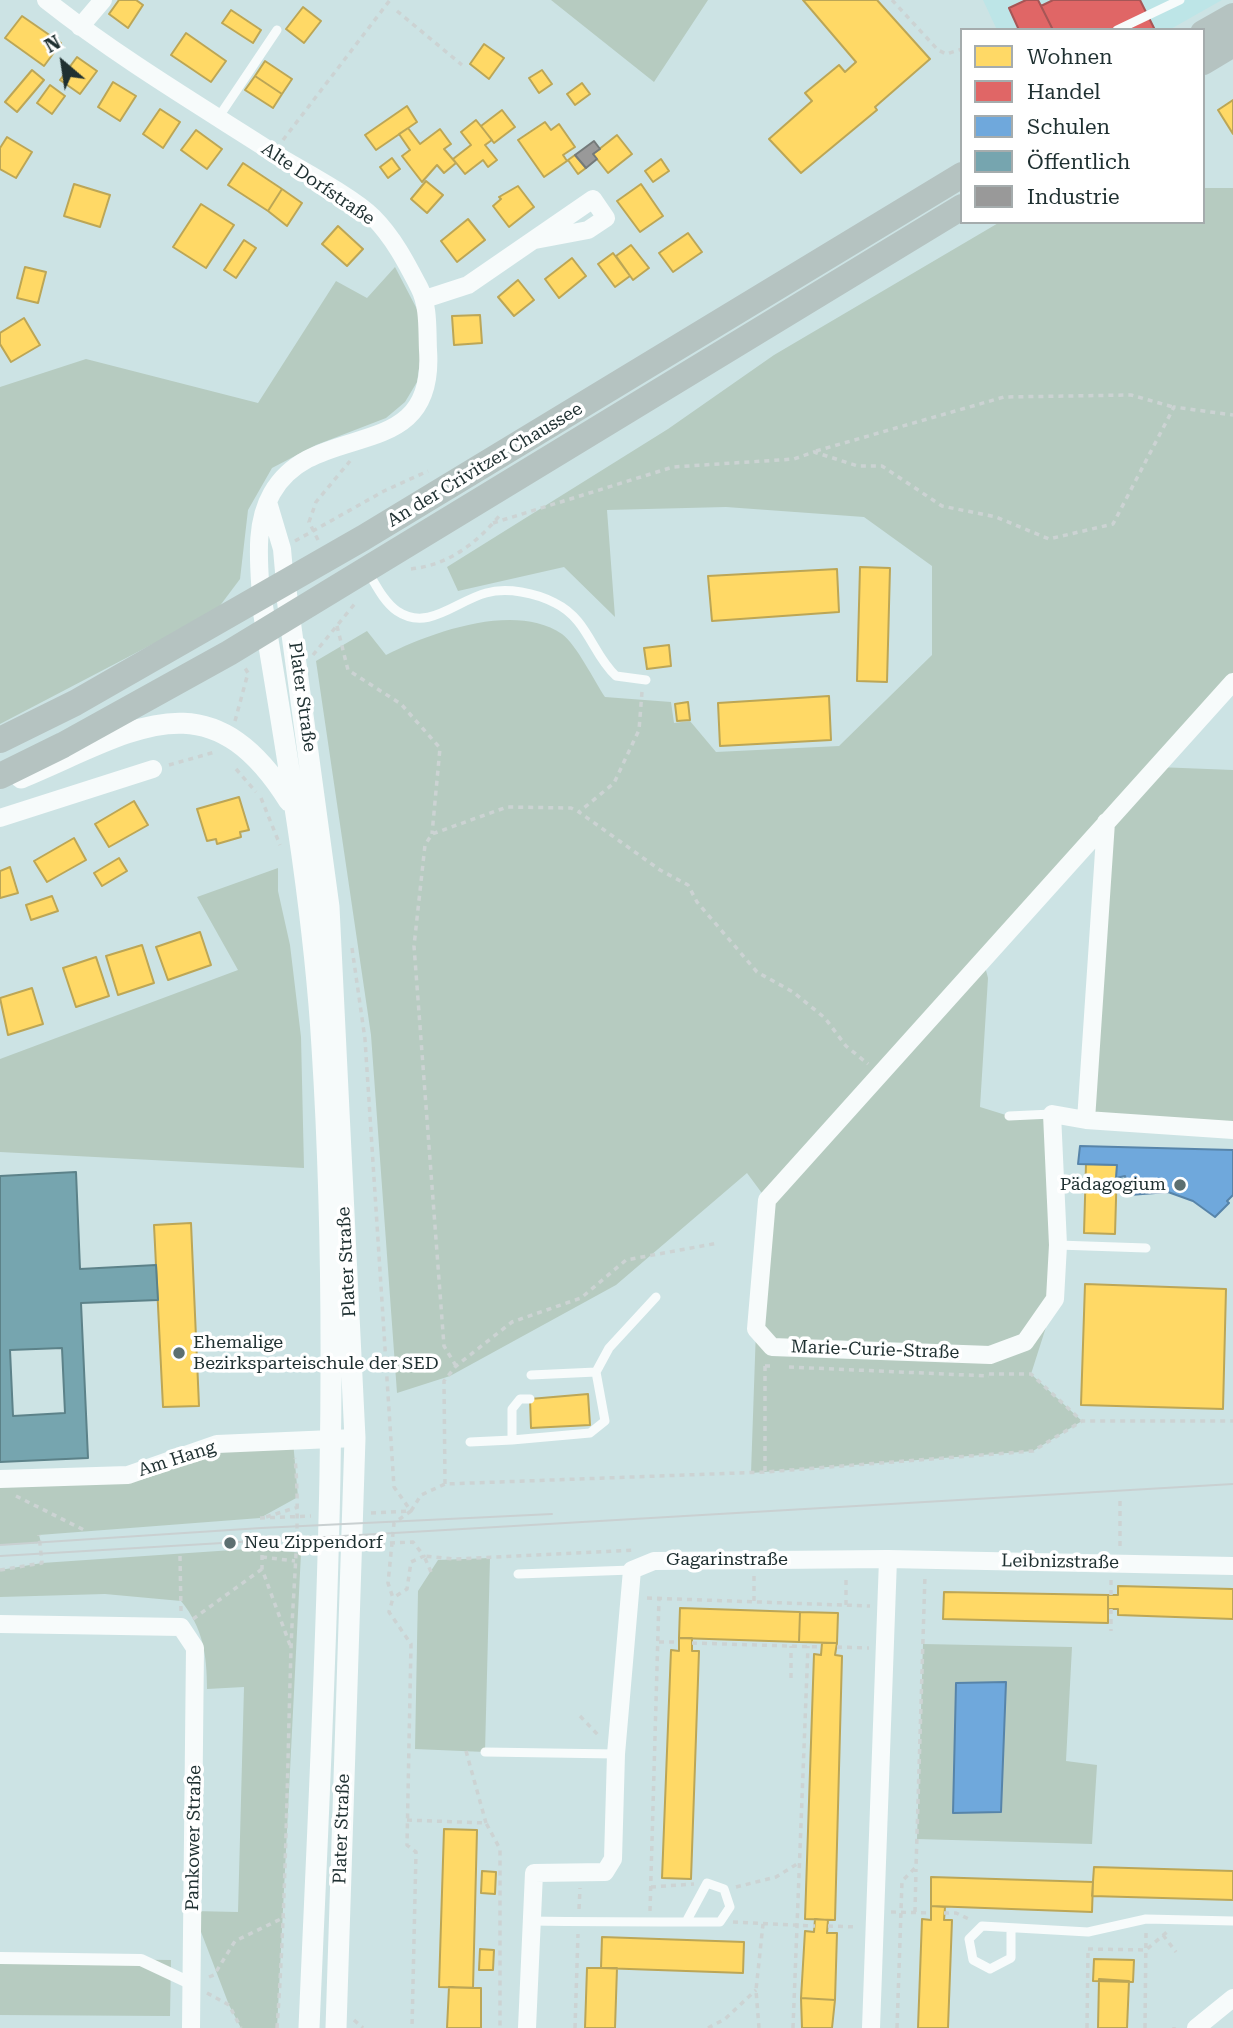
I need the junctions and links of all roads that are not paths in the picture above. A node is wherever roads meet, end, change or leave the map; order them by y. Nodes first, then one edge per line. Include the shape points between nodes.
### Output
1 (46, 0) edge
2 (103, 0) edge
3 (1180, 0) edge
4 (1233, 16) edge
5 (80, 27) junction
6 (1121, 28) edge
7 (277, 30) dead end
8 (1205, 32) edge
9 (1233, 44) edge
10 (1205, 61) edge
11 (218, 118) junction
12 (960, 176) edge
13 (960, 208) edge
14 (535, 240) dead end
15 (425, 299) junction
16 (268, 502) junction
17 (367, 570) junction
18 (285, 583) junction
19 (261, 597) junction
20 (290, 616) junction
21 (267, 630) junction
22 (643, 680) road end
23 (1233, 682) edge
24 (0, 740) edge
25 (153, 769) road end
26 (0, 776) edge
27 (0, 787) edge
28 (294, 808) junction
29 (0, 818) edge
30 (1106, 822) junction
31 (1052, 1114) junction
32 (1009, 1116) dead end
33 (1086, 1120) junction
34 (1233, 1130) edge
35 (1058, 1245) junction
36 (1146, 1248) dead end
37 (656, 1297) dead end
38 (596, 1372) junction
39 (531, 1375) dead end
40 (530, 1399) dead end
41 (355, 1438) junction
42 (332, 1439) junction
43 (512, 1440) junction
44 (470, 1442) dead end
45 (2, 1485) edge
46 (888, 1559) junction
47 (1233, 1566) edge
48 (632, 1570) junction
49 (518, 1574) dead end
50 (0, 1624) edge
51 (485, 1752) dead end
52 (616, 1754) junction
53 (530, 1921) junction
54 (686, 1922) junction
55 (1233, 1922) edge
56 (1011, 1928) junction
57 (0, 1958) edge
58 (190, 1983) junction
59 (1233, 1998) edge
60 (191, 2028) edge
61 (309, 2028) edge
62 (337, 2028) edge
63 (527, 2028) edge
64 (871, 2028) edge
65 (1196, 2028) edge

1 - 5 street, Alte Dorfstraße
2 - 5 street
3 - 6 lane
4 - 8 main road
5 - 11 street, Alte Dorfstraße
7 - 11 lane
9 - 10 main road
11 - 15 street, Alte Dorfstraße via 371,215 402,255
12 - 18 main road, An der Crivitzer Chaussee via 569,416
13 - 17 main road, An der Crivitzer Chaussee
14 - 15 street via 468,285
15 - 16 street, Alte Dorfstraße via 427,390 413,414 390,428 303,461 285,476
16 - 18 street via 282,549
16 - 19 street, Alte Dorfstraße via 259,543
17 - 20 main road, An der Crivitzer Chaussee
17 - 22 lane via 387,601 414,619 429,618 488,592 544,598 582,623 616,676
18 - 19 main road, An der Crivitzer Chaussee
18 - 20 street, Plater Straße
19 - 21 street, Plater Straße
19 - 24 main road, An der Crivitzer Chaussee via 75,703
20 - 21 main road, An der Crivitzer Chaussee
20 - 41 street, Plater Straße via 329,907
21 - 26 main road, An der Crivitzer Chaussee via 74,740
21 - 28 street, Plater Straße
23 - 30 street, Marie-Curie-Straße
25 - 29 street
27 - 28 street via 142,728 189,722 206,725 225,744 256,758
28 - 42 street, Plater Straße via 314,947 322,1050
30 - 33 street
30 - 35 street, Marie-Curie-Straße via 767,1200 756,1329 772,1347 990,1354 1025,1342 1055,1299
31 - 32 lane
31 - 33 street
31 - 35 street, Marie-Curie-Straße
33 - 34 street
35 - 36 lane
37 - 38 lane via 609,1348
38 - 39 lane
38 - 43 lane via 605,1421 590,1433
40 - 43 lane via 520,1399 512,1409
41 - 42 street, Am Hang
41 - 62 street, Plater Straße
42 - 45 street, Am Hang via 218,1444 128,1475
42 - 61 street, Plater Straße
43 - 44 lane
46 - 47 street, Leibnizstraße
46 - 48 street, Gagarinstraße via 654,1561
46 - 64 street
48 - 49 lane
48 - 52 street
50 - 58 street, Pankower Straße via 181,1627 195,1648
51 - 52 lane
52 - 53 street via 613,1859 605,1872 534,1873
53 - 54 lane
53 - 63 street
54 - 54 lane via 707,1883 724,1889 730,1907 720,1922
55 - 56 lane via 1146,1919 1088,1932
56 - 56 lane via 982,1926 969,1939 973,1959 990,1969 1010,1958
57 - 58 street via 141,1960
58 - 60 street, Pankower Straße
59 - 65 street

